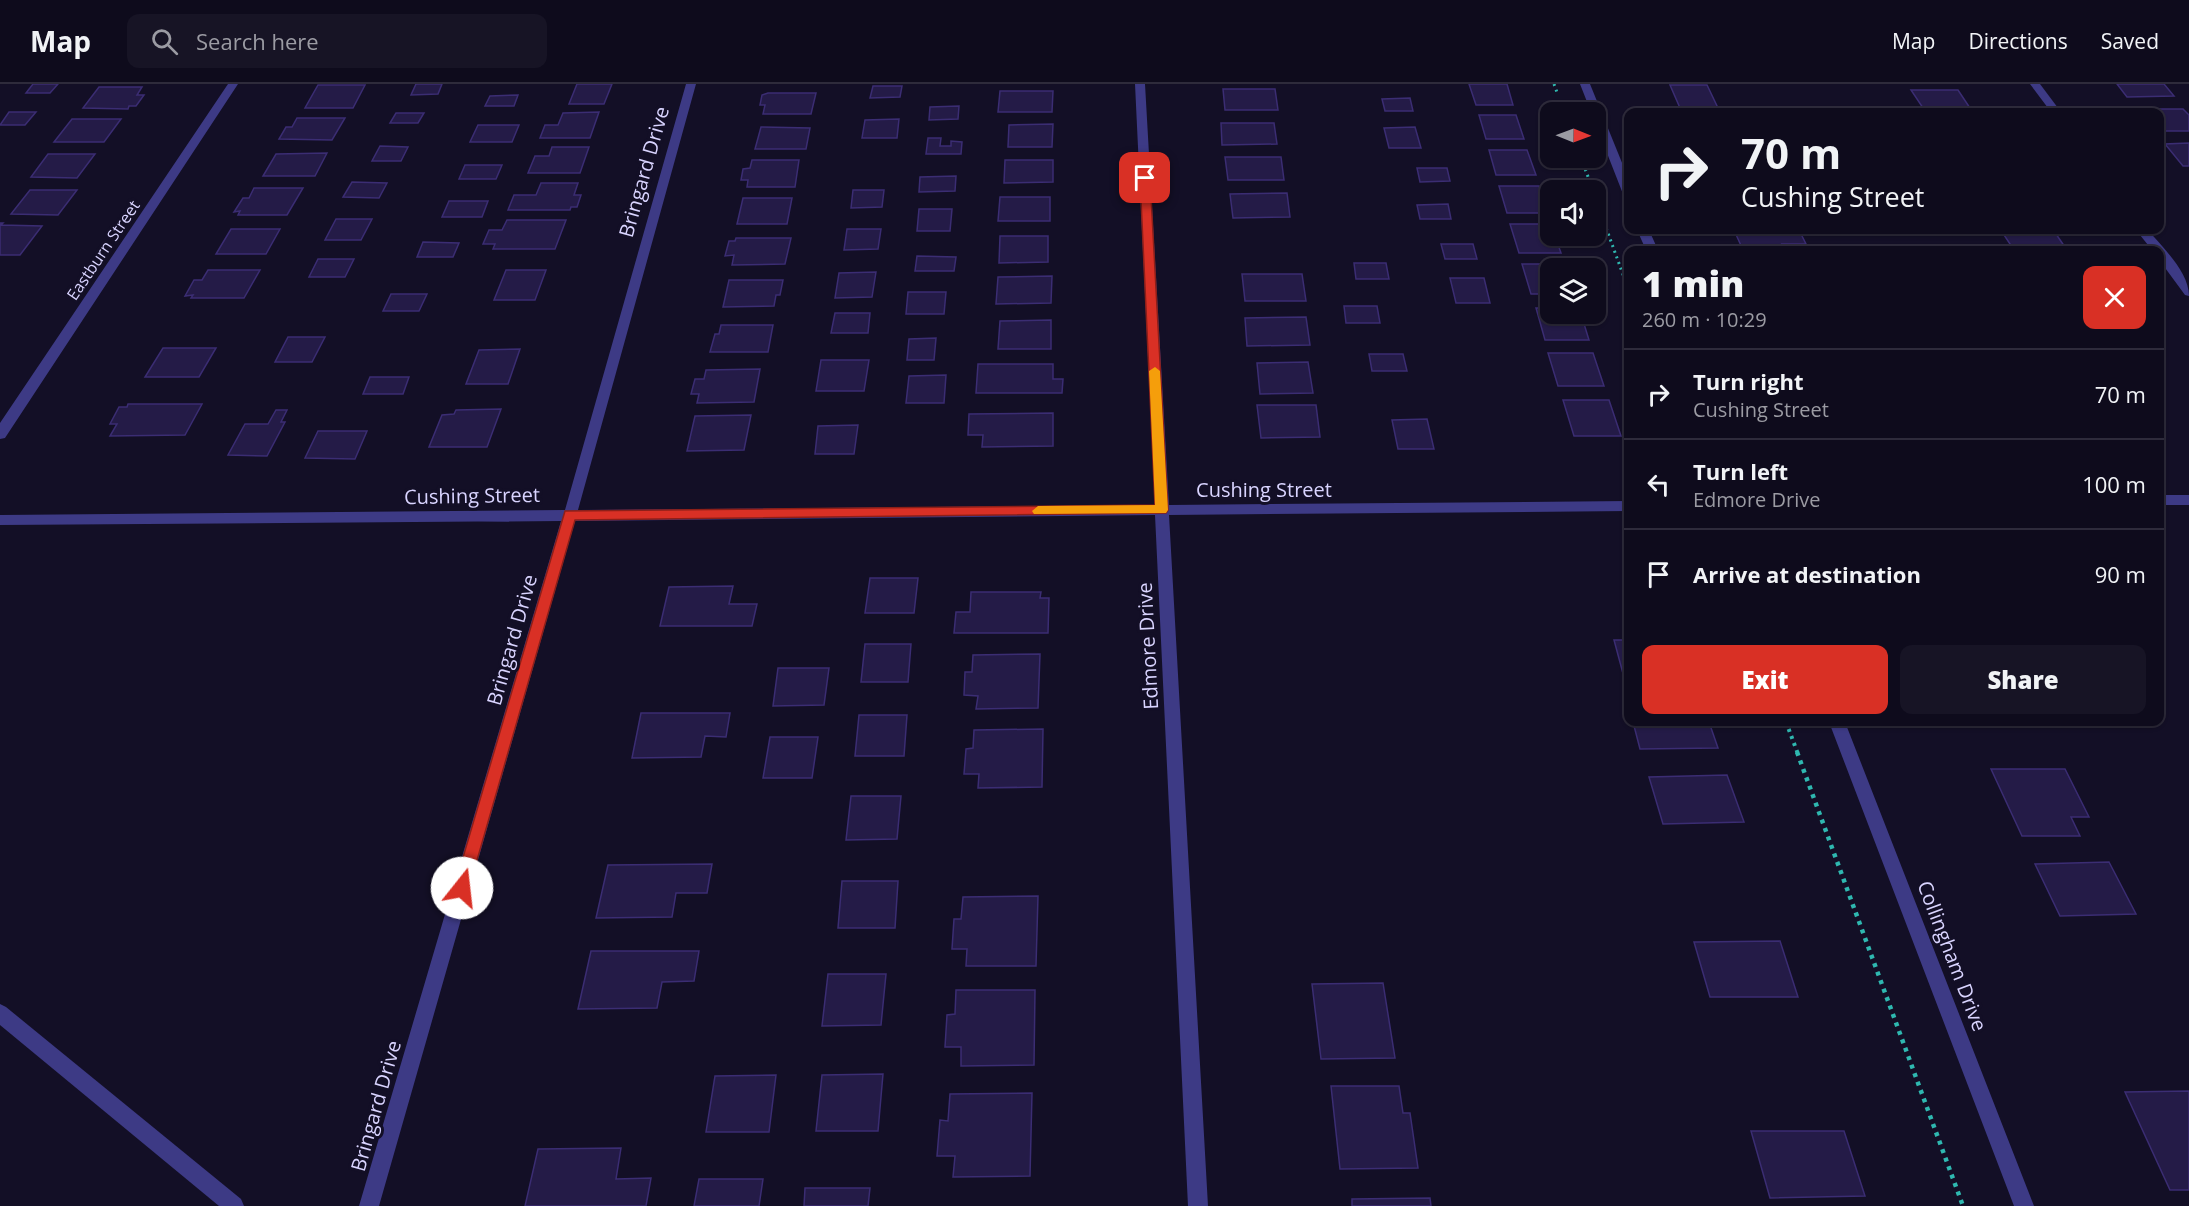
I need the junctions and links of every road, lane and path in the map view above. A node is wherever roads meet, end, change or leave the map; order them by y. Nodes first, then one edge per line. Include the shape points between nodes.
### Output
1 (233, 84) edge
2 (691, 84) edge
3 (1140, 84) edge
4 (1585, 84) edge
5 (2034, 84) edge
6 (2053, 108) edge
7 (1624, 182) edge
8 (1606, 228) edge
9 (2145, 234) edge
10 (2154, 246) edge
11 (2164, 259) edge
12 (1624, 277) edge
13 (2189, 292) edge
14 (0, 434) edge
15 (2164, 500) edge
16 (2189, 500) edge
17 (1624, 506) edge
18 (1162, 510) junction
19 (570, 515) junction
20 (0, 520) edge
21 (1787, 726) edge
22 (1839, 726) edge
23 (0, 1013) edge
24 (234, 1206) edge
25 (369, 1206) edge
26 (1198, 1206) edge
27 (1963, 1206) edge
28 (2024, 1206) edge

1 - 14 street, Eastburn Street
2 - 19 street, Bringard Drive
3 - 18 street, Edmore Drive
4 - 7 street
5 - 6 street
8 - 12 path
9 - 10 street
11 - 13 street
15 - 16 street
17 - 18 street, Cushing Street
18 - 19 street, Cushing Street
18 - 26 street, Edmore Drive
19 - 20 street, Cushing Street
19 - 25 street, Bringard Drive
21 - 27 path
22 - 28 street, Collingham Drive
23 - 24 street

